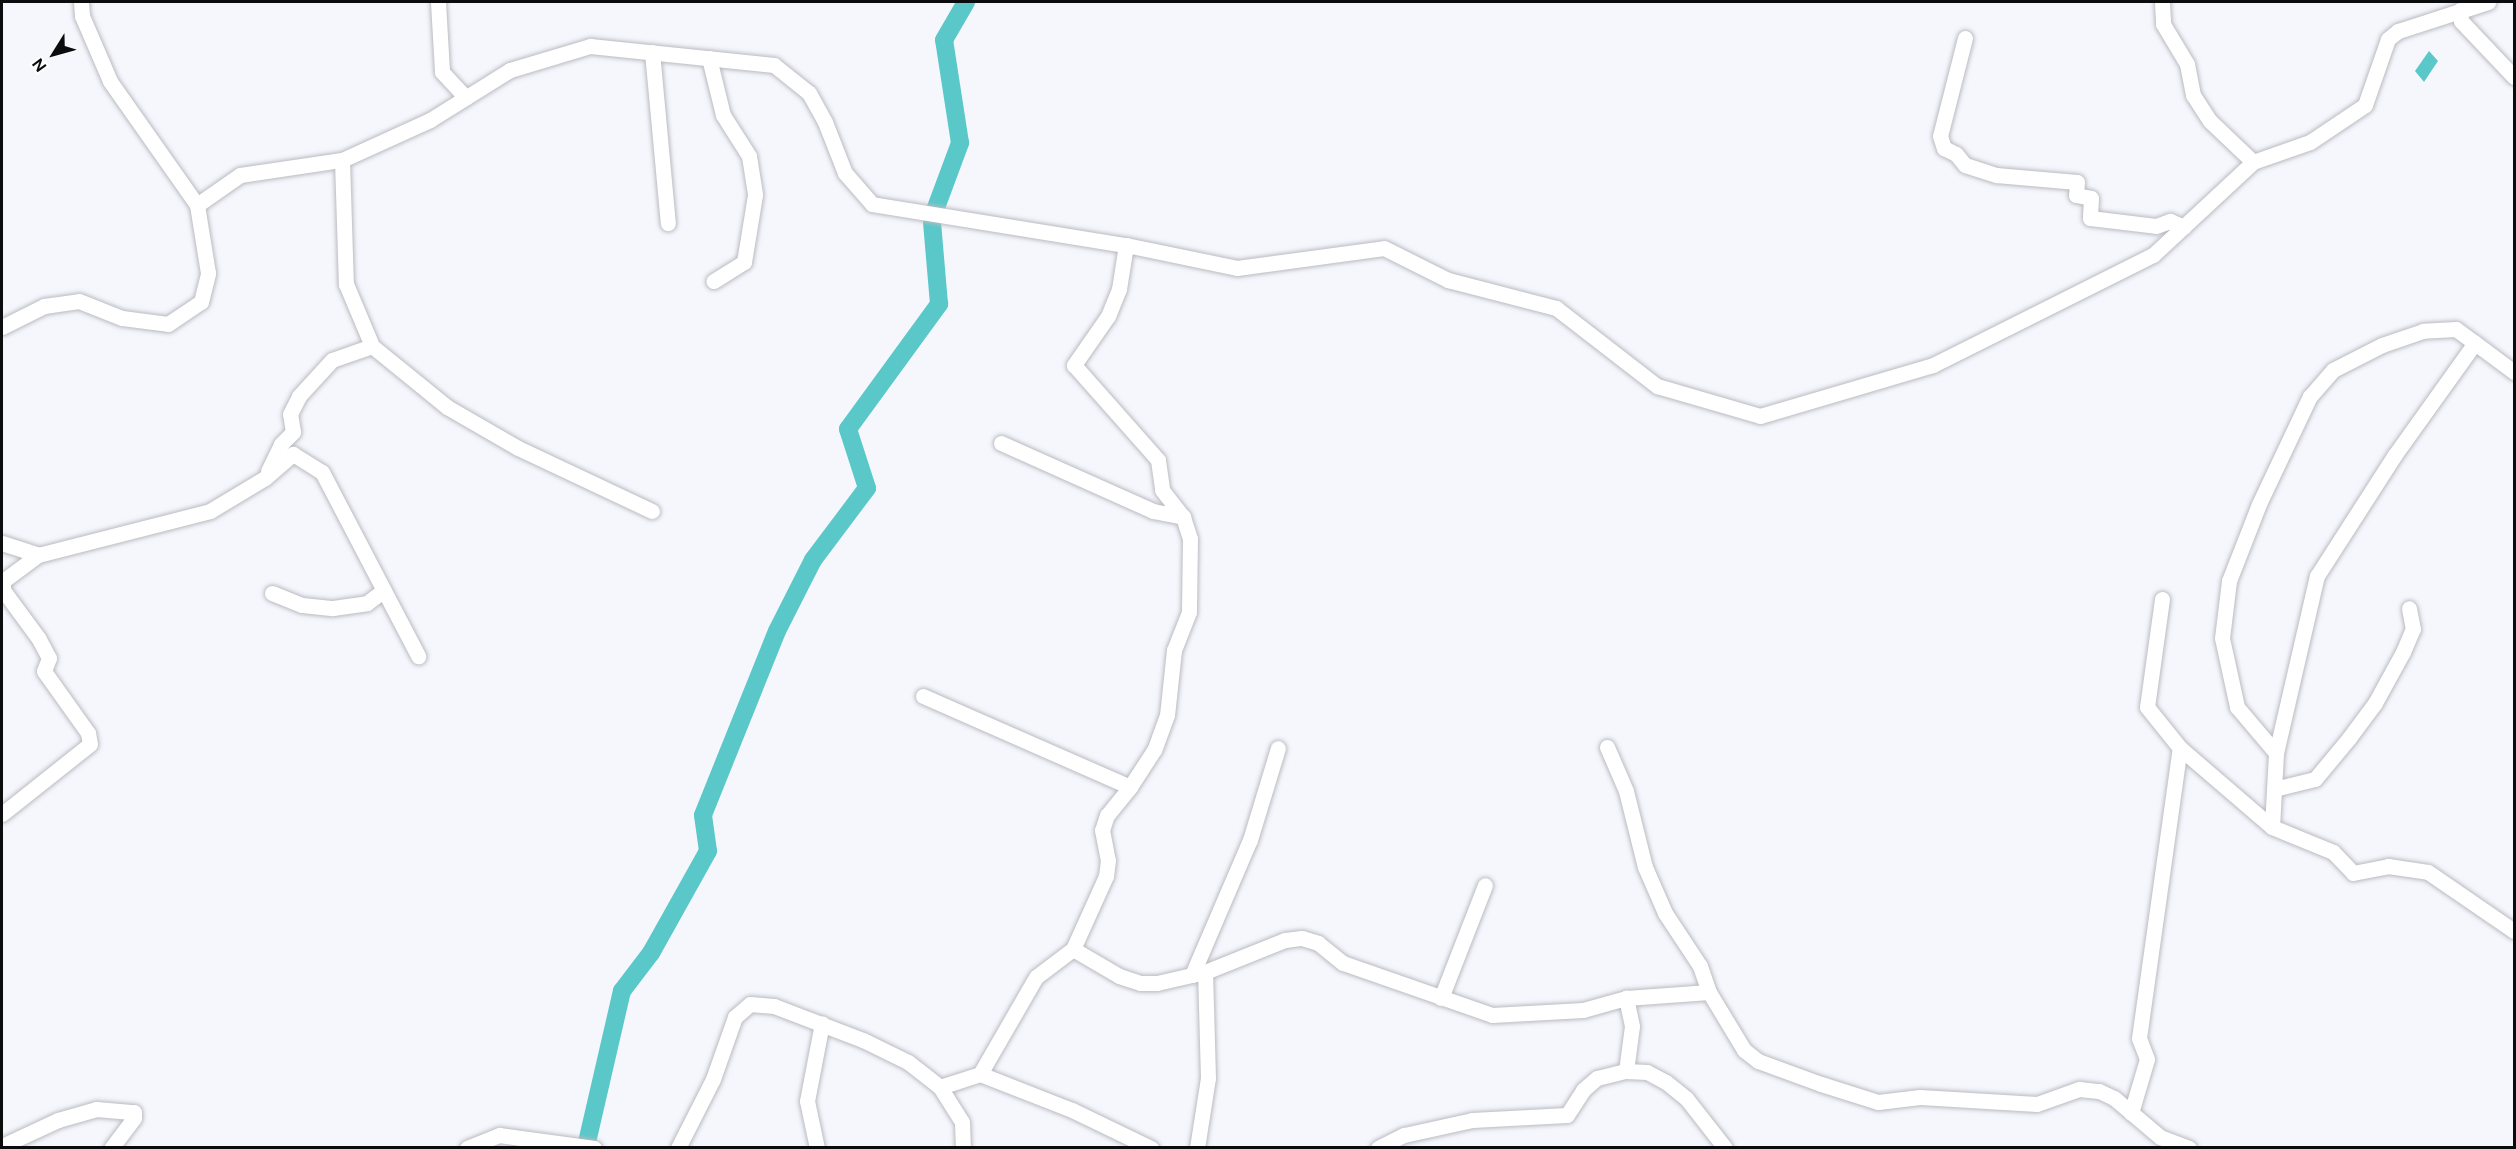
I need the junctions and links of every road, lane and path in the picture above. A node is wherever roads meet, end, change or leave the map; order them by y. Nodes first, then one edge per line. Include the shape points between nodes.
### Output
1 (81, 2) edge
2 (438, 2) edge
3 (2162, 2) edge
4 (2488, 2) edge
5 (2460, 10) junction
6 (1965, 38) dead end
7 (652, 52) junction
8 (709, 58) junction
9 (2514, 77) edge
10 (466, 98) junction
11 (342, 160) junction
12 (2253, 162) junction
13 (197, 205) junction
14 (668, 223) dead end
15 (2184, 227) junction
16 (1126, 245) junction
17 (713, 281) dead end
18 (2, 327) edge
19 (2475, 343) junction
20 (372, 346) junction
21 (2514, 372) edge
22 (1000, 443) dead end
23 (264, 478) junction
24 (652, 511) dead end
25 (1183, 517) junction
26 (2, 543) edge
27 (38, 555) junction
28 (384, 590) junction
29 (272, 593) dead end
30 (2162, 599) dead end
31 (2409, 608) dead end
32 (418, 656) dead end
33 (923, 696) dead end
34 (1607, 747) dead end
35 (1278, 748) dead end
36 (2180, 748) junction
37 (2276, 753) junction
38 (1130, 787) junction
39 (2274, 789) junction
40 (2, 814) edge
41 (2272, 827) junction
42 (1485, 885) dead end
43 (2514, 932) edge
44 (1073, 950) junction
45 (1198, 974) junction
46 (1709, 992) junction
47 (1441, 998) junction
48 (1626, 998) junction
49 (822, 1023) junction
50 (1626, 1071) junction
51 (980, 1074) junction
52 (940, 1087) junction
53 (2131, 1113) junction
54 (2, 1146) edge
55 (111, 1148) edge
56 (467, 1148) edge
57 (594, 1148) edge
58 (678, 1148) edge
59 (817, 1148) edge
60 (963, 1148) edge
61 (1151, 1148) edge
62 (1197, 1148) edge
63 (1378, 1148) edge
64 (1725, 1148) edge
65 (2189, 1148) edge

1 - 13 street via 82,16 111,81
2 - 10 street via 442,72
3 - 12 street via 2163,24 2187,64 2193,95 2210,122
4 - 5 street
5 - 9 street via 2461,21
5 - 12 street via 2398,31 2388,39 2365,105 2310,142
6 - 15 street via 1940,136 1944,148 1965,165 1996,175 2077,182 2076,195 2091,198 2090,218 2156,226 2170,221
7 - 8 street
7 - 10 street via 590,46 510,70
7 - 14 street
8 - 16 street via 774,65 809,93 845,173 872,204
8 - 17 street via 723,116 749,156 755,195 744,261
10 - 11 street via 430,120
11 - 13 street via 240,175
11 - 20 street via 346,284
12 - 15 street
13 - 18 street via 208,273 201,302 168,324 122,318 80,301 44,306
15 - 16 street via 2153,255 1933,365 1760,416 1657,386 1556,308 1448,280 1384,248 1237,268
16 - 25 street via 1119,289 1108,316 1074,365 1158,460 1162,490
19 - 21 street
19 - 37 street via 2394,456 2317,576
19 - 37 street via 2456,329 2423,331 2382,345 2333,370 2310,396 2259,504 2229,581 2222,639 2237,706
20 - 23 street via 332,360 299,396 290,414 292,432 281,444
20 - 24 street via 447,407 518,448
22 - 25 street via 1153,510
23 - 27 street via 210,511
23 - 28 street via 293,454 322,472
25 - 38 street via 1190,539 1189,612 1174,650 1167,715 1154,750
26 - 27 street
27 - 40 street via 3,581 3,590 39,639 49,658 44,671 88,733 90,744
28 - 29 street via 367,603 333,608 302,605
28 - 32 street
30 - 36 street via 2147,708
31 - 39 street via 2413,629 2403,652 2355,729 2315,779
33 - 38 street
34 - 46 street via 1626,791 1645,867 1665,913 1700,966
35 - 45 street via 1250,840
36 - 41 street
36 - 53 street via 2139,1038 2147,1059
37 - 39 street
38 - 44 street via 1107,815 1102,830 1108,860 1106,876
39 - 41 street
41 - 43 street via 2333,852 2353,873 2388,866 2428,872
42 - 47 street
44 - 45 street via 1140,983
44 - 51 street via 1035,977
45 - 47 street via 1285,940 1302,938 1318,943 1343,963
45 - 62 street via 1208,1078
46 - 48 street
46 - 53 street via 1731,1034 1758,1061 1878,1102 1932,1097 2037,1104 2079,1089 2099,1090
47 - 48 street via 1492,1015 1583,1010
48 - 50 street via 1632,1026
49 - 52 street via 908,1062
49 - 58 street via 774,1006 750,1004 735,1017 713,1079
49 - 59 street via 807,1101
50 - 63 street via 1597,1078 1583,1090 1567,1115 1472,1120 1404,1135
50 - 64 street via 1647,1072 1666,1082 1686,1098
51 - 52 street
51 - 61 street via 1072,1110
52 - 60 street via 962,1122
53 - 65 street via 2160,1137
54 - 55 street via 58,1120 96,1109 134,1112 134,1118
56 - 57 street via 499,1135

